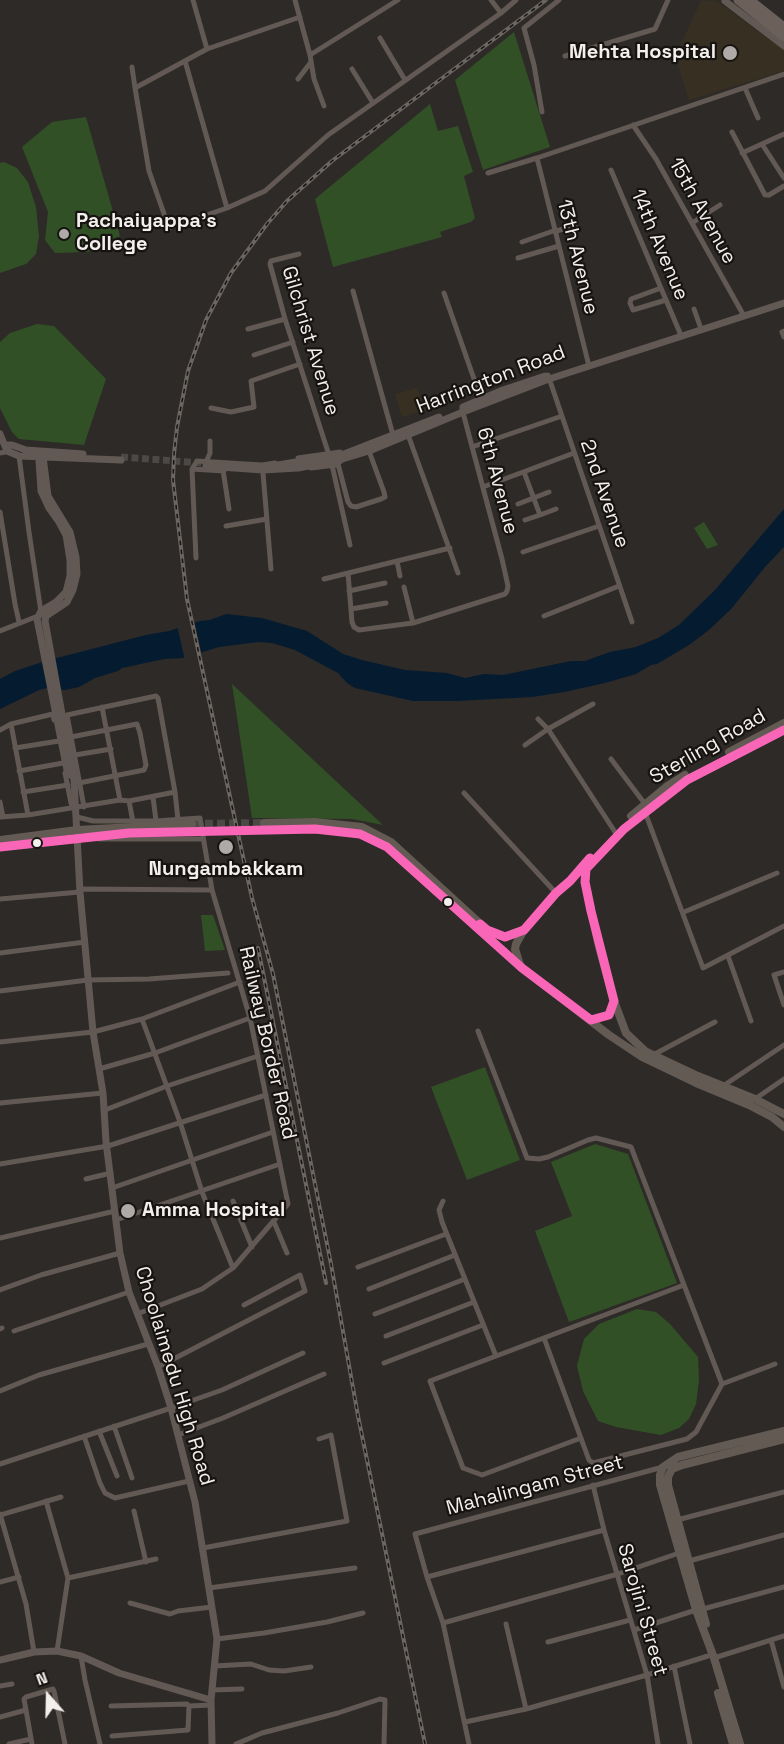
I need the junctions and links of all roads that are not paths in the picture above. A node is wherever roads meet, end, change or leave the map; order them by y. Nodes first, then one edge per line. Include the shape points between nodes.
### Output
1 (193, 0) edge
2 (295, 0) edge
3 (398, 0) edge
4 (491, 0) edge
5 (516, 0) edge
6 (559, 0) edge
7 (668, 0) edge
8 (724, 0) edge
9 (738, 0) edge
10 (752, 0) edge
11 (501, 13) junction
12 (300, 17) junction
13 (784, 25) edge
14 (784, 37) edge
15 (380, 38) dead end
16 (784, 46) edge
17 (207, 49) junction
18 (310, 55) junction
19 (566, 56) dead end
20 (185, 61) junction
21 (311, 62) junction
22 (132, 67) dead end
23 (352, 69) dead end
24 (784, 74) edge
25 (298, 79) dead end
26 (405, 80) junction
27 (135, 88) junction
28 (745, 88) junction
29 (373, 103) junction
30 (324, 106) dead end
31 (543, 112) dead end
32 (758, 118) dead end
33 (633, 125) junction
34 (732, 132) dead end
35 (784, 134) edge
36 (762, 144) junction
37 (742, 153) junction
38 (537, 158) junction
39 (611, 170) dead end
40 (488, 173) dead end
41 (784, 178) edge
42 (784, 186) edge
43 (720, 205) dead end
44 (227, 208) junction
45 (692, 223) junction
46 (575, 226) dead end
47 (556, 230) junction
48 (522, 242) dead end
49 (559, 246) junction
50 (299, 254) dead end
51 (518, 258) dead end
52 (661, 288) junction
53 (353, 291) dead end
54 (444, 293) dead end
55 (666, 300) junction
56 (784, 300) edge
57 (694, 309) dead end
58 (743, 314) junction
59 (285, 319) junction
60 (700, 326) junction
61 (248, 329) dead end
62 (784, 331) edge
63 (680, 333) junction
64 (784, 337) edge
65 (293, 342) junction
66 (254, 355) dead end
67 (588, 363) junction
68 (300, 364) junction
69 (549, 377) junction
70 (481, 399) junction
71 (210, 408) dead end
72 (462, 410) junction
73 (562, 416) junction
74 (407, 433) junction
75 (0, 434) edge
76 (393, 435) junction
77 (210, 441) dead end
78 (472, 447) junction
79 (6, 448) edge
80 (369, 451) junction
81 (574, 453) junction
82 (19, 456) junction
83 (41, 458) junction
84 (335, 459) junction
85 (205, 461) junction
86 (192, 469) junction
87 (223, 470) junction
88 (524, 472) junction
89 (263, 473) junction
90 (483, 487) junction
91 (549, 492) dead end
92 (534, 498) junction
93 (518, 504) dead end
94 (229, 508) dead end
95 (556, 509) dead end
96 (0, 512) edge
97 (540, 514) junction
98 (267, 519) junction
99 (525, 520) dead end
100 (226, 526) dead end
101 (599, 526) junction
102 (2, 541) edge
103 (350, 545) dead end
104 (450, 548) junction
105 (523, 552) dead end
106 (196, 558) dead end
107 (397, 561) junction
108 (271, 569) dead end
109 (348, 573) junction
110 (458, 573) dead end
111 (400, 576) dead end
112 (324, 579) dead end
113 (385, 583) dead end
114 (619, 586) junction
115 (404, 587) dead end
116 (349, 591) junction
117 (386, 603) dead end
118 (351, 609) junction
119 (41, 614) junction
120 (544, 616) dead end
121 (20, 622) junction
122 (632, 622) dead end
123 (413, 623) junction
124 (0, 631) edge
125 (593, 704) dead end
126 (102, 707) junction
127 (538, 719) dead end
128 (784, 723) edge
129 (11, 724) junction
130 (548, 729) junction
131 (0, 730) edge
132 (107, 730) junction
133 (784, 730) edge
134 (71, 737) junction
135 (59, 741) junction
136 (525, 745) dead end
137 (15, 748) junction
138 (111, 749) junction
139 (75, 755) junction
140 (611, 759) dead end
141 (63, 763) junction
142 (20, 771) junction
143 (116, 776) junction
144 (79, 783) junction
145 (68, 785) junction
146 (23, 792) junction
147 (175, 792) junction
148 (464, 793) dead end
149 (153, 797) junction
150 (120, 800) junction
151 (129, 801) junction
152 (0, 802) edge
153 (77, 807) junction
154 (645, 808) junction
155 (28, 815) junction
156 (1, 817) edge
157 (76, 817) junction
158 (178, 820) junction
159 (156, 821) junction
160 (133, 822) junction
161 (264, 826) tunnel mouth
162 (615, 832) junction
163 (77, 834) junction
164 (90, 836) junction
165 (202, 839) junction
166 (0, 840) edge
167 (383, 842) junction
168 (0, 847) edge
169 (777, 873) dead end
170 (570, 881) junction
171 (212, 890) junction
172 (80, 891) junction
173 (556, 893) junction
174 (588, 896) junction
175 (0, 899) edge
176 (684, 912) junction
177 (784, 926) edge
178 (524, 930) junction
179 (85, 942) junction
180 (0, 953) edge
181 (728, 956) junction
182 (522, 968) junction
183 (784, 972) edge
184 (228, 974) dead end
185 (88, 980) junction
186 (240, 982) junction
187 (0, 991) edge
188 (614, 1001) junction
189 (784, 1005) edge
190 (250, 1018) junction
191 (142, 1019) junction
192 (591, 1020) junction
193 (751, 1021) dead end
194 (715, 1022) dead end
195 (478, 1031) dead end
196 (93, 1032) junction
197 (0, 1042) edge
198 (784, 1045) edge
199 (155, 1053) junction
200 (643, 1054) junction
201 (654, 1055) junction
202 (258, 1056) junction
203 (99, 1069) junction
204 (784, 1079) edge
205 (167, 1086) junction
206 (722, 1086) junction
207 (102, 1093) junction
208 (266, 1095) junction
209 (755, 1099) junction
210 (0, 1103) edge
211 (105, 1110) junction
212 (782, 1113) edge
213 (180, 1122) junction
214 (784, 1127) edge
215 (273, 1132) junction
216 (108, 1146) junction
217 (192, 1161) junction
218 (0, 1164) edge
219 (280, 1164) junction
220 (111, 1173) junction
221 (86, 1179) dead end
222 (112, 1188) junction
223 (202, 1192) junction
224 (233, 1201) dead end
225 (443, 1201) dead end
226 (115, 1211) junction
227 (116, 1220) junction
228 (274, 1222) junction
229 (447, 1234) junction
230 (0, 1238) edge
231 (252, 1247) junction
232 (120, 1253) junction
233 (287, 1253) dead end
234 (455, 1255) junction
235 (233, 1268) junction
236 (358, 1268) dead end
237 (465, 1279) junction
238 (684, 1284) junction
239 (369, 1289) dead end
240 (0, 1290) edge
241 (129, 1292) junction
242 (474, 1302) junction
243 (244, 1305) dead end
244 (137, 1314) junction
245 (375, 1314) dead end
246 (483, 1325) junction
247 (14, 1331) dead end
248 (386, 1336) dead end
249 (544, 1338) junction
250 (148, 1344) junction
251 (303, 1353) dead end
252 (496, 1356) junction
253 (384, 1362) dead end
254 (775, 1364) dead end
255 (158, 1367) junction
256 (324, 1374) dead end
257 (722, 1384) junction
258 (0, 1391) edge
259 (171, 1408) junction
260 (114, 1426) junction
261 (99, 1431) junction
262 (784, 1431) edge
263 (178, 1435) junction
264 (84, 1436) junction
265 (581, 1438) junction
266 (319, 1439) dead end
267 (784, 1439) edge
268 (0, 1464) edge
269 (663, 1467) junction
270 (117, 1476) dead end
271 (132, 1478) dead end
272 (189, 1481) junction
273 (593, 1485) junction
274 (784, 1492) edge
275 (61, 1497) dead end
276 (46, 1502) junction
277 (134, 1511) dead end
278 (0, 1515) edge
279 (677, 1520) junction
280 (604, 1530) junction
281 (784, 1535) edge
282 (203, 1548) junction
283 (683, 1552) junction
284 (156, 1559) dead end
285 (689, 1561) junction
286 (146, 1562) junction
287 (355, 1568) dead end
288 (618, 1574) junction
289 (427, 1576) junction
290 (19, 1577) junction
291 (68, 1578) junction
292 (0, 1582) edge
293 (784, 1587) edge
294 (209, 1588) junction
295 (130, 1603) dead end
296 (212, 1607) junction
297 (700, 1610) junction
298 (363, 1613) dead end
299 (630, 1620) junction
300 (443, 1623) junction
301 (506, 1624) dead end
302 (634, 1630) junction
303 (784, 1636) edge
304 (217, 1639) junction
305 (771, 1640) junction
306 (548, 1642) dead end
307 (57, 1651) junction
308 (34, 1652) junction
309 (81, 1656) junction
310 (712, 1656) junction
311 (0, 1660) edge
312 (214, 1666) junction
313 (674, 1666) junction
314 (311, 1667) dead end
315 (647, 1675) junction
316 (12, 1684) dead end
317 (0, 1686) edge
318 (722, 1686) junction
319 (784, 1687) edge
320 (242, 1689) dead end
321 (212, 1690) junction
322 (211, 1703) junction
323 (111, 1706) dead end
324 (189, 1706) junction
325 (525, 1708) junction
326 (26, 1710) junction
327 (0, 1717) edge
328 (465, 1722) junction
329 (112, 1736) dead end
330 (32, 1741) edge
331 (9, 1744) edge
332 (65, 1744) edge
333 (100, 1744) edge
334 (212, 1744) edge
335 (236, 1744) edge
336 (384, 1744) edge
337 (470, 1744) edge
338 (658, 1744) edge
339 (690, 1744) edge
340 (733, 1744) edge
341 (740, 1744) edge
342 (746, 1744) edge

1 - 17 street
2 - 12 street
3 - 18 street
4 - 11 street
5 - 11 street
6 - 31 street via 524,28
7 - 19 street via 655,29
8 - 16 street
9 - 14 main road
10 - 13 main road
11 - 26 street
12 - 17 street
12 - 18 street
15 - 26 street
17 - 20 street
18 - 21 street
20 - 27 street
20 - 44 street
21 - 25 street
21 - 30 street
22 - 27 street
23 - 29 street
24 - 28 street
26 - 29 street
27 - 44 street via 149,171 169,228
28 - 32 street
28 - 33 street
29 - 44 street via 328,135 265,191
33 - 38 street
33 - 45 street, 15th Avenue
34 - 37 street
35 - 36 street
36 - 37 street
36 - 41 street
37 - 42 street via 765,195
38 - 40 street
38 - 47 street, 13th Avenue
39 - 52 street, 14th Avenue
43 - 45 street
45 - 58 street, 15th Avenue
46 - 47 street
47 - 48 street
47 - 49 street, 13th Avenue
49 - 51 street
49 - 67 street, 13th Avenue
50 - 59 street, Gilchrist Avenue via 270,262
52 - 55 street, 14th Avenue
52 - 55 street via 631,299 630,303 633,310
53 - 76 street
54 - 70 street
55 - 63 street, 14th Avenue
56 - 58 street, Harrington Road
57 - 60 street
58 - 60 street, Harrington Road
58 - 69 street
59 - 61 street
59 - 65 street, Gilchrist Avenue
60 - 63 street, Harrington Road
62 - 64 street
63 - 67 street, Harrington Road
65 - 66 street
65 - 68 street, Gilchrist Avenue
67 - 69 street, Harrington Road
68 - 71 street via 251,381 254,408 231,412
68 - 84 street, Gilchrist Avenue
69 - 70 street, Harrington Road
69 - 72 street
69 - 73 street, 2nd Avenue
70 - 72 street, Harrington Road
72 - 74 street, Harrington Road
72 - 78 street, 6th Avenue
73 - 78 street
73 - 81 street, 2nd Avenue
74 - 76 street, Harrington Road
74 - 80 street
74 - 104 street
75 - 79 street
76 - 84 street, Harrington Road
77 - 85 street
78 - 90 street, 6th Avenue
79 - 82 street
79 - 83 street via 121,458
80 - 84 street
80 - 84 street via 385,497 356,507 348,502
81 - 88 street
81 - 101 street, 2nd Avenue
82 - 83 street
82 - 119 street
83 - 119 street via 48,496 70,532 76,556 73,590 67,602
84 - 85 street, Harrington Road via 263,467
84 - 89 street
84 - 103 street
85 - 86 street via 197,461
86 - 87 street
86 - 106 street
87 - 89 street
87 - 94 street
88 - 90 street
88 - 92 street
89 - 98 street
90 - 123 street, 6th Avenue via 508,586 505,594
91 - 92 street
92 - 93 street
92 - 97 street
95 - 97 street
96 - 102 street
97 - 99 street
98 - 100 street
98 - 108 street
101 - 105 street
101 - 114 street, 2nd Avenue
102 - 121 street
104 - 107 street
104 - 110 street
107 - 109 street
107 - 111 street
109 - 112 street
109 - 116 street
113 - 116 street
114 - 120 street
114 - 122 street, 2nd Avenue
115 - 123 street
116 - 118 street
117 - 118 street
118 - 123 street via 354,627 359,630
119 - 121 street
119 - 153 street, Choolaimedu High Road
121 - 124 street
125 - 130 street
126 - 132 street
126 - 134 street via 67,715
126 - 147 street via 158,698
127 - 130 street
128 - 154 main road, Sterling Road via 666,787
129 - 131 street
129 - 135 street via 53,714
129 - 137 street
130 - 136 street
130 - 162 street
132 - 134 street
132 - 138 street
132 - 143 street via 137,724 140,733 146,768
133 - 154 main road, Sterling Road via 687,780
134 - 139 street
135 - 137 street
135 - 141 street
137 - 142 street
138 - 139 street
138 - 143 street
139 - 144 street
140 - 154 street
141 - 142 street
141 - 145 street
142 - 146 street
143 - 144 street
143 - 150 street
144 - 153 street
145 - 146 street
145 - 153 street
146 - 155 street
147 - 149 street
147 - 158 street
148 - 173 street
149 - 151 street
149 - 159 street
150 - 151 street
150 - 153 street
151 - 160 street
152 - 156 street
153 - 155 street
153 - 157 street, Choolaimedu High Road
154 - 162 main road, Sterling Road
154 - 174 main road, Sterling Road via 586,869
154 - 176 street
155 - 156 street
157 - 160 street, Railway Border Road
157 - 163 street, Choolaimedu High Road
158 - 159 street, Railway Border Road
158 - 165 street, Railway Border Road via 200,818
159 - 160 street, Railway Border Road
161 - 167 main road via 360,834
162 - 170 main road, Sterling Road
163 - 164 main road
163 - 164 main road via 193,828
163 - 166 main road
163 - 168 main road
163 - 172 street, Choolaimedu High Road
164 - 165 street via 100,840
165 - 171 street, Railway Border Road
167 - 178 main road via 391,842 487,930 505,937
167 - 182 main road
169 - 176 street
170 - 173 main road, Sterling Road
170 - 174 main road via 582,884
171 - 172 street
171 - 186 street, Railway Border Road
172 - 175 street
172 - 179 street, Choolaimedu High Road
173 - 178 main road, Sterling Road
174 - 188 main road
176 - 181 street via 704,968
177 - 181 street
178 - 182 main road via 515,949
179 - 180 street
179 - 185 street, Choolaimedu High Road
181 - 193 street
182 - 192 main road
183 - 189 street via 774,975
184 - 185 street
185 - 187 street
185 - 196 street, Choolaimedu High Road
186 - 190 street, Railway Border Road
186 - 191 street
188 - 192 main road via 609,1015
188 - 200 main road via 626,1032
190 - 199 street
190 - 202 street, Railway Border Road
191 - 196 street
191 - 199 street
192 - 200 main road
194 - 201 street
195 - 238 street via 527,1158 548,1157 596,1138 631,1147
196 - 197 street
196 - 203 street, Choolaimedu High Road
198 - 206 street
199 - 203 street
199 - 205 street
200 - 201 main road
200 - 214 main road via 696,1083 750,1105
201 - 206 main road
202 - 205 street
202 - 208 street, Railway Border Road
203 - 207 street, Choolaimedu High Road
204 - 209 street
205 - 211 street
205 - 213 street
206 - 209 main road
207 - 210 street
207 - 211 street, Choolaimedu High Road
208 - 213 street
208 - 215 street, Railway Border Road
209 - 212 main road
211 - 216 street, Choolaimedu High Road
212 - 214 main road
213 - 216 street
213 - 217 street
215 - 217 street
215 - 219 street, Railway Border Road
216 - 218 street
216 - 220 street, Choolaimedu High Road
217 - 222 street
217 - 223 street
219 - 223 street
219 - 228 street, Railway Border Road via 288,1204
220 - 221 street
220 - 222 street, Choolaimedu High Road
222 - 226 street, Choolaimedu High Road
223 - 227 street
223 - 235 street
224 - 231 street
225 - 229 street via 439,1210
226 - 227 street, Choolaimedu High Road
226 - 230 street
227 - 232 street, Choolaimedu High Road
228 - 231 street
228 - 233 street
229 - 234 street
229 - 236 street
231 - 235 street
232 - 240 street
232 - 241 street, Choolaimedu High Road
234 - 237 street
234 - 239 street
235 - 244 street via 202,1289
237 - 242 street
237 - 245 street
238 - 249 street
238 - 257 street
241 - 244 street, Choolaimedu High Road
241 - 247 street
242 - 246 street
242 - 248 street
243 - 255 street via 300,1275 304,1291
244 - 250 street, Choolaimedu High Road
246 - 252 street
246 - 253 street
249 - 252 street
249 - 265 street
250 - 255 street, Choolaimedu High Road
250 - 258 street via 39,1375
251 - 259 street
252 - 265 street via 430,1381 463,1468 482,1475
254 - 257 street
255 - 259 street, Choolaimedu High Road
256 - 263 street
257 - 265 street via 696,1432 687,1438 593,1463
259 - 260 street
259 - 263 street, Choolaimedu High Road
260 - 261 street
260 - 271 street
261 - 264 street
261 - 270 street
262 - 269 main road via 678,1457
263 - 272 street, Choolaimedu High Road
264 - 268 street
264 - 272 street via 100,1483 105,1493 115,1498
266 - 282 street via 331,1435 347,1521
267 - 279 main road via 672,1469 668,1485
269 - 273 street, Mahalingam Street
269 - 283 main road via 660,1485
272 - 282 street, Choolaimedu High Road
273 - 280 street, Sarojini Street
273 - 289 street, Mahalingam Street via 416,1534
274 - 279 street
275 - 276 street
276 - 278 street
276 - 291 street
277 - 286 street
278 - 290 street
279 - 283 main road
280 - 288 street, Sarojini Street
280 - 289 street
281 - 285 street
282 - 294 street, Choolaimedu High Road
283 - 285 main road
283 - 288 street
283 - 297 main road
284 - 286 street
285 - 297 main road
286 - 291 street
287 - 294 street
288 - 299 street, Sarojini Street
288 - 300 street
289 - 300 street
290 - 292 street
290 - 308 street
291 - 307 street
293 - 297 street
294 - 296 street, Choolaimedu High Road
295 - 296 street via 170,1614
296 - 304 street, Choolaimedu High Road
297 - 302 street
297 - 310 main road
298 - 304 street
299 - 302 street, Sarojini Street
299 - 306 street
300 - 328 street
301 - 325 street
302 - 315 street, Sarojini Street
303 - 305 street
304 - 312 street, Choolaimedu High Road
305 - 310 street
305 - 319 street
307 - 308 street
307 - 309 street
308 - 311 street
309 - 322 street via 119,1673
309 - 333 street
310 - 313 street
310 - 318 main road
310 - 340 main road
312 - 314 street via 251,1664 284,1671
312 - 321 street, Choolaimedu High Road
313 - 315 street
313 - 339 street
315 - 325 street
315 - 338 street, Sarojini Street
316 - 317 street
318 - 341 main road
318 - 342 main road via 730,1694
320 - 321 street
321 - 322 street, Choolaimedu High Road
322 - 324 street
322 - 334 street, Choolaimedu High Road
323 - 324 street
324 - 329 street via 189,1727 185,1732
325 - 328 street
326 - 327 street
326 - 330 street
326 - 332 street via 25,1698 54,1689
328 - 337 street
330 - 331 street
335 - 336 street via 380,1699 385,1700

